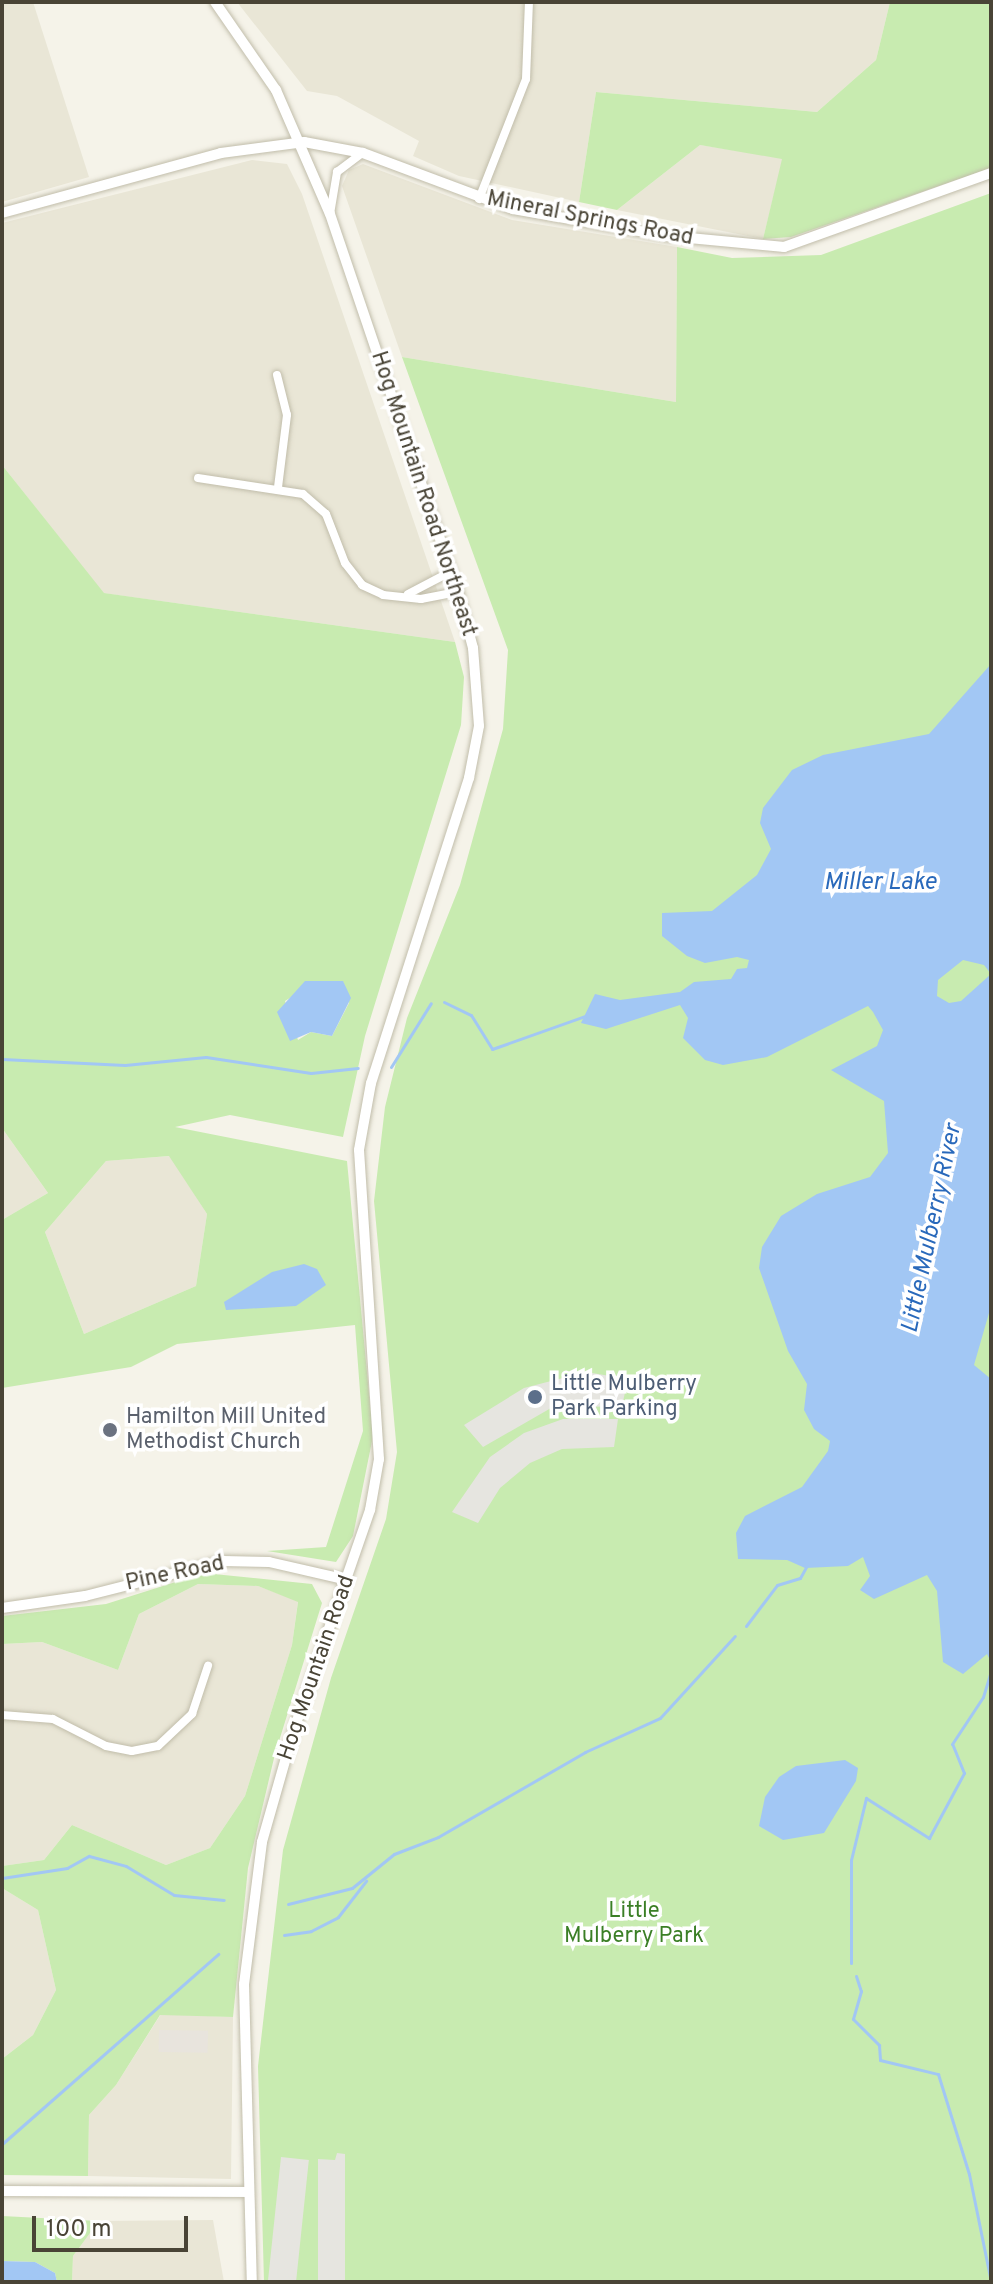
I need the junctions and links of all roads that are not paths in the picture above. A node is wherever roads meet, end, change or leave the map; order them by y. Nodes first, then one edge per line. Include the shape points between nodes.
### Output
1 (215, 2) edge
2 (529, 2) edge
3 (304, 142) junction
4 (363, 153) junction
5 (991, 173) edge
6 (479, 199) junction
7 (2, 213) edge
8 (330, 214) junction
9 (277, 375) dead end
10 (198, 478) dead end
11 (278, 487) junction
12 (452, 571) junction
13 (458, 592) junction
14 (408, 594) junction
15 (378, 1057) joint
16 (347, 1580) junction
17 (2, 1608) edge
18 (208, 1666) dead end
19 (2, 1715) edge
20 (2, 2191) edge
21 (249, 2192) junction
22 (252, 2282) edge

1 - 3 street, Hog Mountain Road Northeast
2 - 6 street via 526,79
3 - 4 street, Mineral Springs Road
3 - 7 street, Mineral Springs Road via 221,153
3 - 8 street, Hog Mountain Road Northeast
4 - 6 street, Mineral Springs Road
4 - 8 street via 337,172
5 - 6 street, Mineral Springs Road via 784,247 668,236
8 - 12 street, Hog Mountain Road Northeast
9 - 11 street via 287,415
10 - 11 street
11 - 14 street via 303,494 326,514 345,563 362,585 383,595
12 - 13 street, Hog Mountain Road Northeast
12 - 14 street
13 - 14 street via 421,599
13 - 15 street, Hog Mountain Road Northeast via 473,648 479,726 469,778
15 - 16 street, Hog Mountain Road via 359,1150 381,1434 376,1486
16 - 17 street, Pine Road via 269,1562 223,1561 85,1596
16 - 21 street, Hog Mountain Road via 295,1726 262,1842 244,1984
18 - 19 street via 192,1714 158,1746 119,1749 53,1719
20 - 21 street
21 - 22 street, Hog Mountain Road

